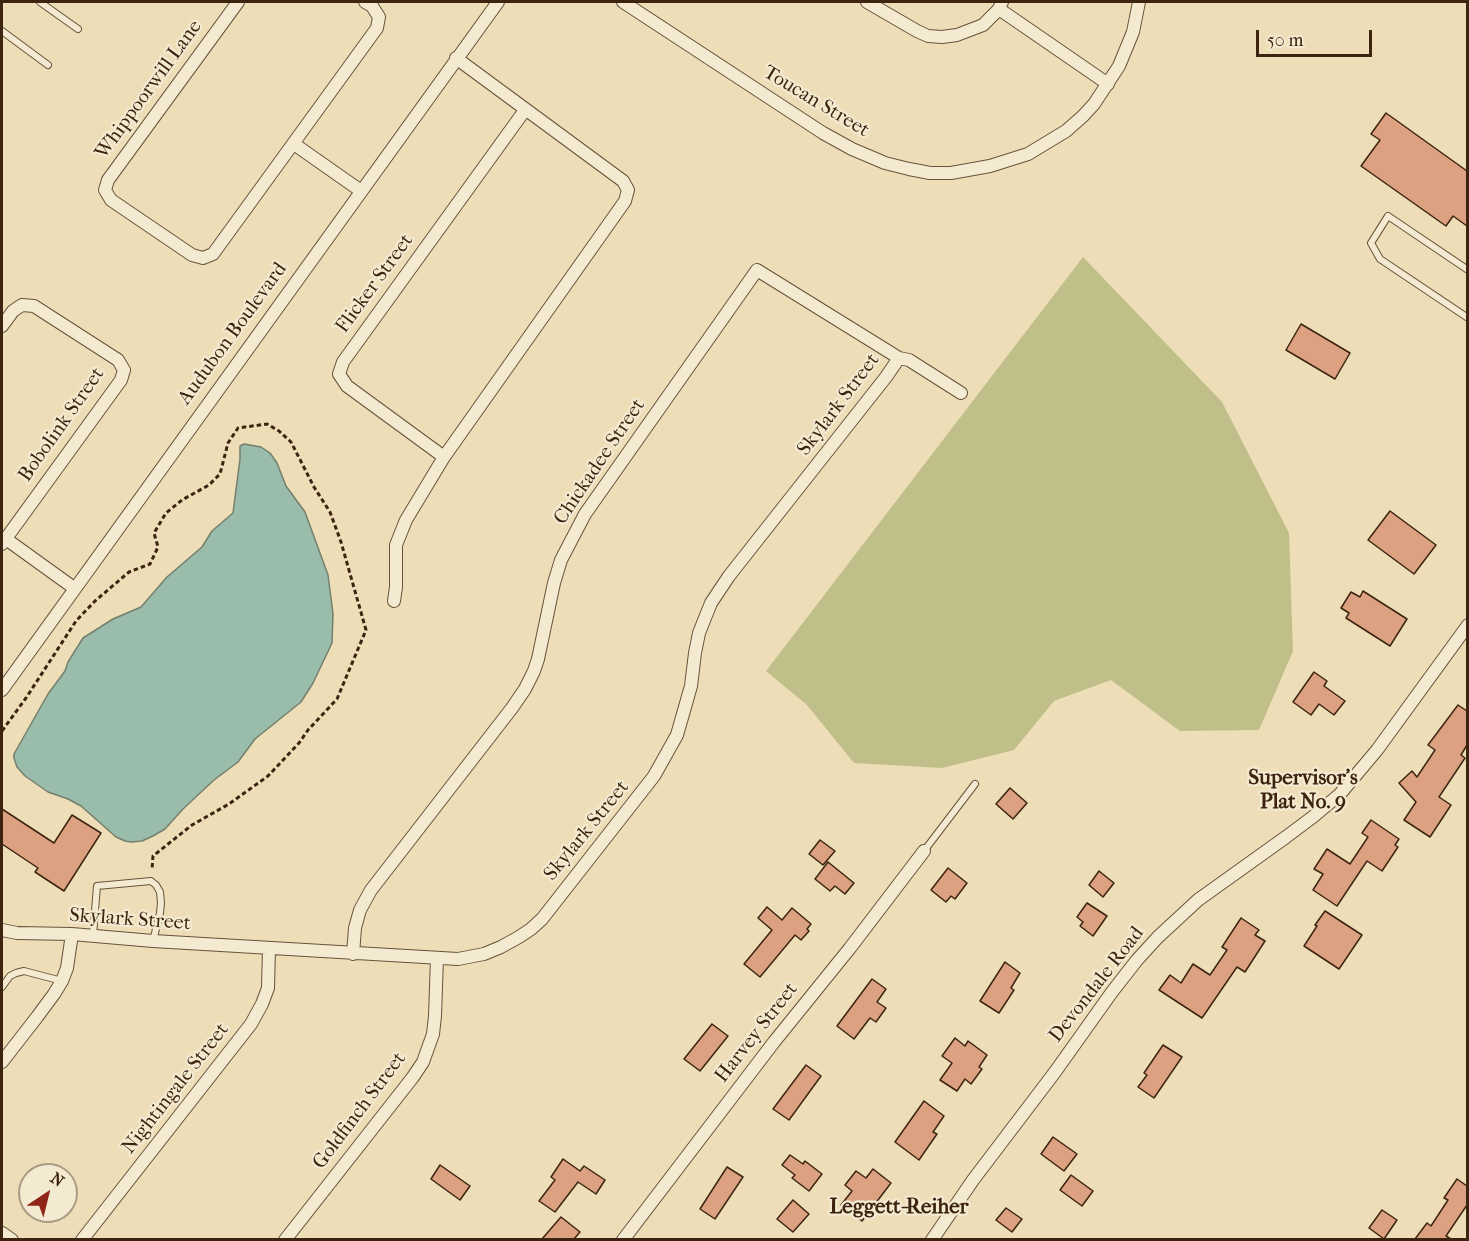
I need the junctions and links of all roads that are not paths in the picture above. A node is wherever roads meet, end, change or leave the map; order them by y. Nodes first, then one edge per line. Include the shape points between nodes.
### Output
1 (40, 2) edge
2 (238, 2) edge
3 (365, 2) edge
4 (498, 2) edge
5 (622, 2) edge
6 (867, 2) edge
7 (1139, 2) edge
8 (1001, 5) edge
9 (78, 28) dead end
10 (2, 31) edge
11 (456, 58) junction
12 (48, 65) dead end
13 (1108, 84) junction
14 (525, 110) junction
15 (294, 144) junction
16 (361, 191) junction
17 (1467, 270) edge
18 (1467, 318) edge
19 (2, 326) edge
20 (899, 358) junction
21 (961, 393) dead end
22 (444, 457) junction
23 (4, 542) edge
24 (74, 588) junction
25 (394, 601) dead end
26 (1467, 625) edge
27 (2, 690) edge
28 (975, 784) dead end
29 (924, 851) joint
30 (2, 930) edge
31 (72, 934) junction
32 (93, 937) junction
33 (153, 941) junction
34 (269, 948) junction
35 (353, 954) junction
36 (437, 958) junction
37 (62, 981) junction
38 (2, 987) edge
39 (2, 1062) edge
40 (2, 1233) edge
41 (12, 1239) edge
42 (82, 1239) edge
43 (285, 1239) edge
44 (623, 1239) edge
45 (932, 1239) edge

1 - 9 lane
2 - 15 street, Whippoorwill Lane via 108,180 105,190 111,200 192,255 203,258 213,254
3 - 15 street, Whippoorwill Lane via 379,17 377,28
4 - 11 street, Audubon Boulevard
5 - 13 street, Toucan Street via 823,133 852,149 909,170 951,173 1028,154 1066,131
6 - 8 street via 917,31 942,37 983,25
7 - 13 street, Toucan Street via 1126,51
8 - 13 street
10 - 12 lane
11 - 14 street
11 - 16 street, Audubon Boulevard
14 - 22 street via 623,181 628,190 626,201
14 - 22 street, Flicker Street via 343,362 339,374 347,386
15 - 16 street
16 - 24 street, Audubon Boulevard
17 - 18 lane via 1388,216 1371,243 1380,259
19 - 23 street, Bobolink Street via 22,305 33,306 118,360 124,370 121,380
20 - 21 street, Skylark Street via 909,360
20 - 35 street, Chickadee Street via 757,270 585,513 561,560 538,659 525,689 365,899 355,928
20 - 36 street, Skylark Street via 711,603 699,633 691,686 677,735 644,790 531,929 484,954
22 - 25 street via 399,534
23 - 24 street, Bobolink Street
24 - 27 street, Audubon Boulevard
26 - 45 street, Devondale Road via 1383,742 1340,794 1198,900 1137,960
28 - 29 lane
29 - 44 street, Harvey Street
30 - 31 street, Skylark Street
31 - 32 street, Skylark Street
31 - 37 street
32 - 33 street, Skylark Street
32 - 33 lane via 97,886 151,881 160,891 161,903
33 - 34 street, Skylark Street
34 - 35 street, Skylark Street
34 - 42 street, Nightingale Street via 267,988 251,1024
35 - 36 street, Skylark Street
36 - 43 street, Goldfinch Street via 433,1034 423,1062
37 - 38 lane via 24,971 10,976
37 - 39 street
40 - 41 street

